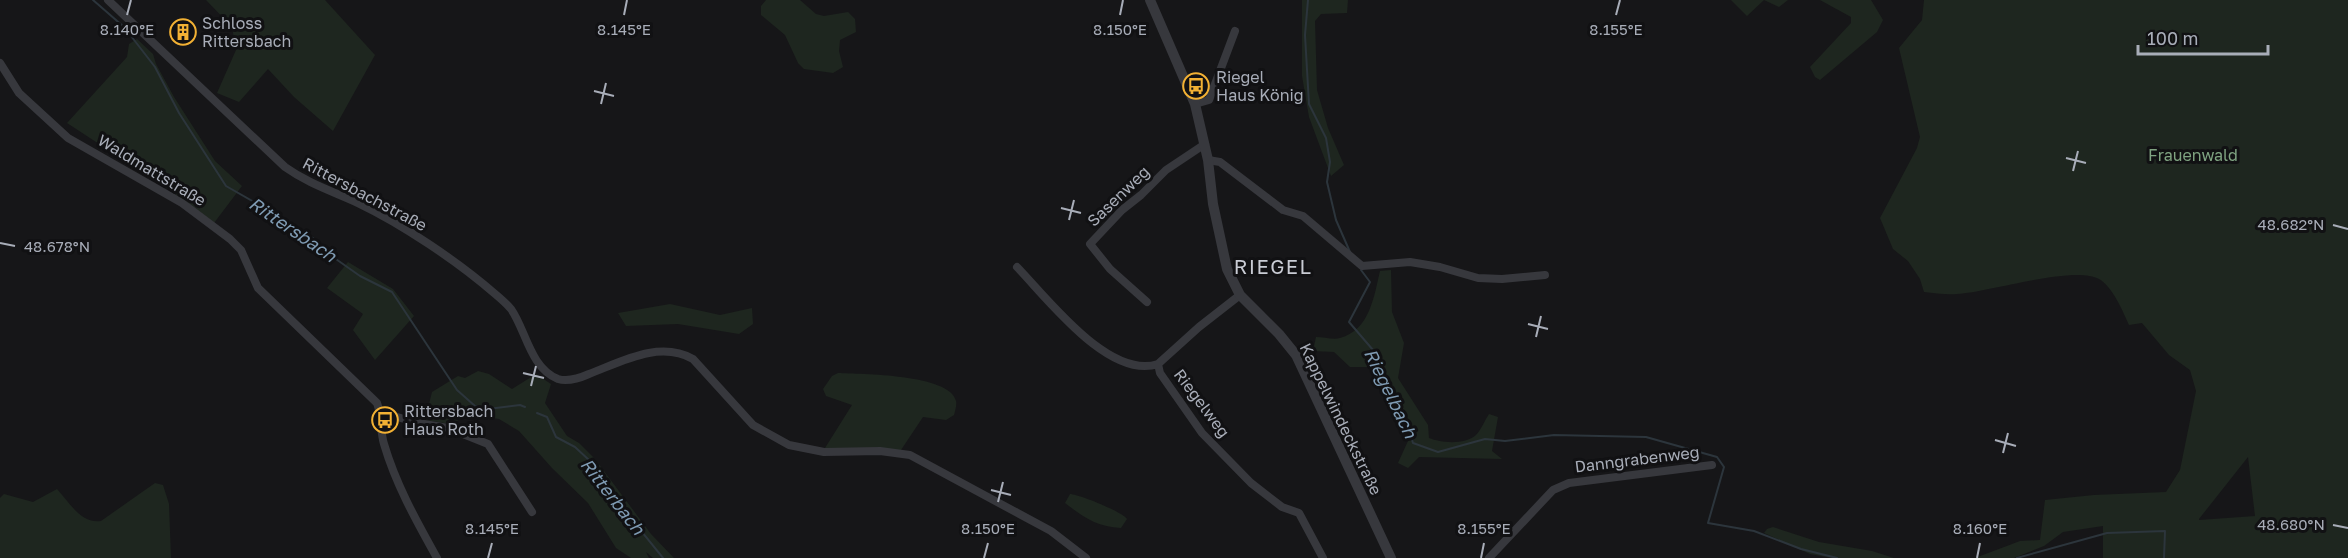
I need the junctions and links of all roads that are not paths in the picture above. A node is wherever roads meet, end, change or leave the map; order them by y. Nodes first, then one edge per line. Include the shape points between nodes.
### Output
1 (108, 0) edge
2 (1150, 0) edge
3 (1235, 31) dead end
4 (0, 63) edge
5 (1195, 104) junction
6 (1205, 144) junction
7 (1208, 160) junction
8 (1017, 267) dead end
9 (1545, 275) dead end
10 (1240, 295) junction
11 (1147, 302) dead end
12 (1158, 364) junction
13 (380, 412) junction
14 (1712, 465) dead end
15 (532, 512) dead end
16 (437, 558) edge
17 (1086, 558) edge
18 (1323, 558) edge
19 (1390, 558) edge
20 (1489, 558) edge

1 - 17 street, Rittersbachstraße via 285,167 408,231 493,292 512,309 534,355 550,374 570,380 643,354 684,355 693,359 753,425 789,445 824,452 910,455 1051,531
2 - 5 street, Kappelwindeckstraße
3 - 5 street via 1209,100
4 - 13 street, Waldmattstraße via 19,93 68,138 182,203 230,239 240,250 258,288 377,403
5 - 6 street, Kappelwindeckstraße
6 - 7 street, Kappelwindeckstraße
6 - 11 street, Sasenweg via 1166,170 1090,244 1110,269
7 - 9 street via 1220,162 1283,210 1303,216 1362,266 1410,262 1478,278
7 - 10 street, Kappelwindeckstraße via 1222,253
8 - 12 street via 1099,349 1139,368
10 - 12 street, Riegelweg
10 - 19 street, Kappelwindeckstraße via 1296,356
12 - 18 street, Riegelweg via 1160,373 1202,433 1251,483 1282,507 1299,513
13 - 15 street via 448,428 488,444
13 - 16 street via 384,444 396,478
14 - 20 street, Danngrabenweg via 1569,483 1553,490

